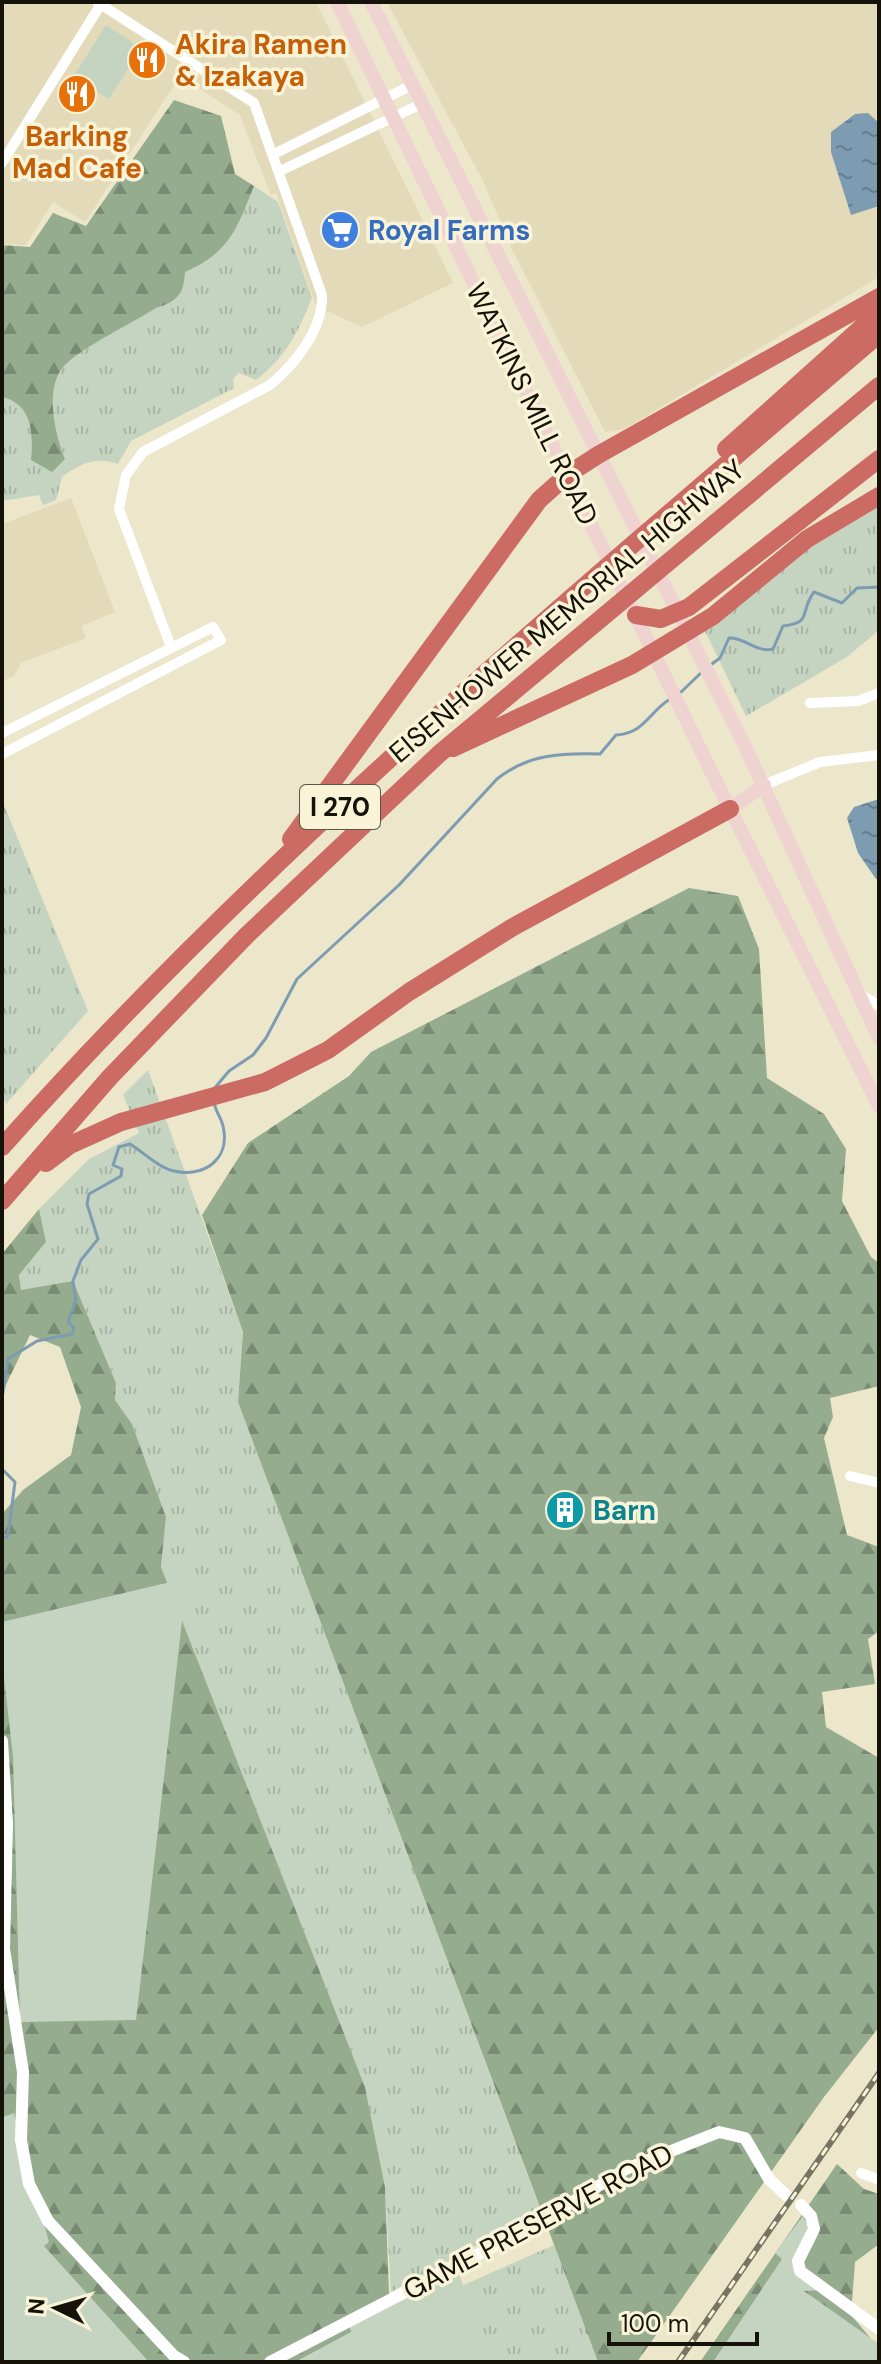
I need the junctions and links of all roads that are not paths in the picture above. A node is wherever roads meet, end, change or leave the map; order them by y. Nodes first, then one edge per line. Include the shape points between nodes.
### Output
1 (337, 2) edge
2 (371, 2) edge
3 (99, 3) edge
4 (412, 85) junction
5 (385, 99) junction
6 (421, 104) junction
7 (392, 115) junction
8 (274, 154) junction
9 (2, 163) edge
10 (280, 171) junction
11 (879, 297) edge
12 (879, 312) edge
13 (879, 334) edge
14 (879, 386) edge
15 (598, 455) junction
16 (879, 459) edge
17 (567, 475) junction
18 (699, 488) junction
19 (879, 496) edge
20 (682, 611) junction
21 (636, 615) junction
22 (171, 647) junction
23 (879, 693) edge
24 (810, 703) dead end
25 (2, 733) edge
26 (2, 754) edge
27 (439, 754) junction
28 (879, 755) edge
29 (764, 785) junction
30 (730, 809) junction
31 (258, 881) junction
32 (858, 993) junction
33 (879, 1006) edge
34 (879, 1038) edge
35 (879, 1106) edge
36 (2, 1147) edge
37 (8, 1196) edge
38 (850, 1476) dead end
39 (879, 1483) edge
40 (2, 1741) edge
41 (861, 2173) dead end
42 (879, 2180) edge
43 (787, 2196) dead end
44 (801, 2205) dead end
45 (879, 2329) edge
46 (184, 2362) edge
47 (270, 2362) edge

1 - 5 main road, WATKINS MILL ROAD
2 - 4 main road, WATKINS MILL ROAD
3 - 8 street via 250,98
3 - 9 street
4 - 5 street
4 - 6 main road, WATKINS MILL ROAD
5 - 7 main road, WATKINS MILL ROAD
5 - 8 street
6 - 7 street
6 - 15 main road, WATKINS MILL ROAD
7 - 10 street
7 - 17 main road, WATKINS MILL ROAD
8 - 10 street
10 - 22 street via 322,295 305,344 270,385 143,452 120,493 119,509
11 - 15 highway
12 - 18 highway, I 270 via 720,455
13 - 18 highway, I 270
14 - 27 highway, EISENHOWER MEMORIAL HIGHWAY / I 270
15 - 17 highway
15 - 20 main road, WATKINS MILL ROAD
16 - 20 highway
17 - 21 main road, WATKINS MILL ROAD
17 - 31 highway via 539,500
18 - 31 highway, I 270
19 - 27 highway via 807,539 713,616 632,665
20 - 21 highway via 648,619
20 - 29 main road, WATKINS MILL ROAD
21 - 30 main road, WATKINS MILL ROAD
22 - 25 street
22 - 26 street via 213,627 221,640
23 - 24 street via 863,700 823,697
27 - 37 highway, EISENHOWER MEMORIAL HIGHWAY / I 270 via 247,935 110,1077
28 - 29 street via 820,762
29 - 30 main road
29 - 32 main road, WATKINS MILL ROAD
30 - 35 main road, WATKINS MILL ROAD
30 - 37 highway via 513,927 328,1050 265,1082 121,1122 70,1145
31 - 36 highway, I 270 via 85,1053
32 - 33 street
32 - 34 main road, WATKINS MILL ROAD
38 - 39 street
40 - 46 street via 7,1824 4,1949 23,2072 21,2140 29,2184 48,2221
41 - 42 street
43 - 47 street, GAME PRESERVE ROAD via 775,2187 745,2138 719,2132 626,2169 533,2226
44 - 45 street via 814,2229 798,2261 800,2271

